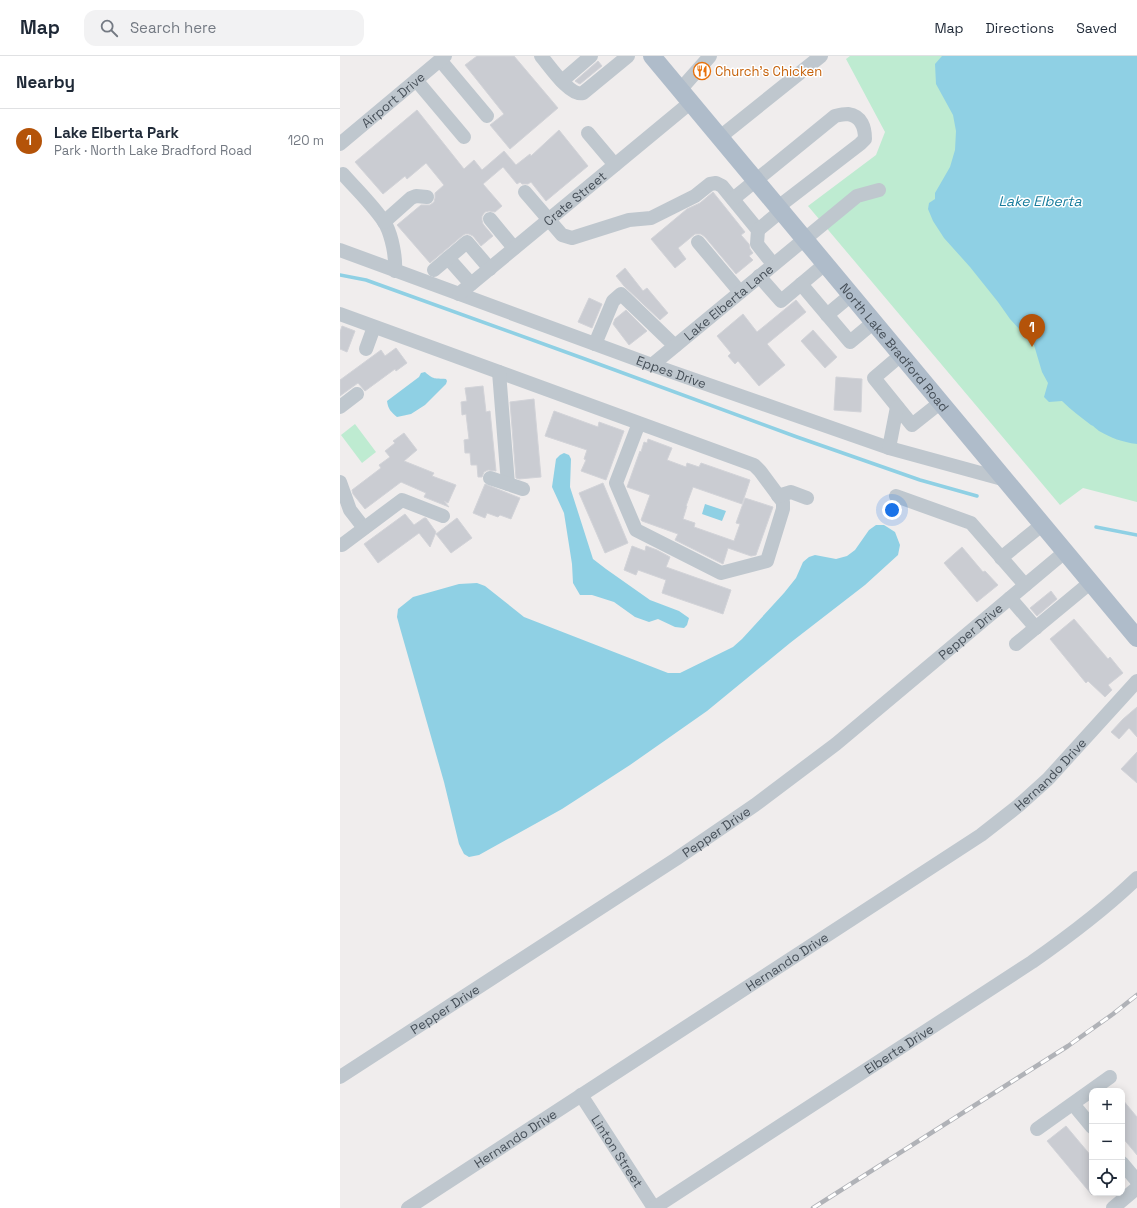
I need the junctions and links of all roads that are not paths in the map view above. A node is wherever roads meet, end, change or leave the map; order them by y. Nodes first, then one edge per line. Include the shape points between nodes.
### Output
1 (541, 56) edge
2 (591, 56) edge
3 (710, 56) edge
4 (821, 56) edge
5 (442, 58) edge
6 (622, 58) edge
7 (658, 58) edge
8 (416, 80) junction
9 (562, 81) junction
10 (686, 96) junction
11 (486, 116) dead end
12 (588, 133) dead end
13 (464, 137) dead end
14 (720, 137) junction
15 (340, 144) edge
16 (615, 165) junction
17 (343, 174) dead end
18 (756, 180) junction
19 (879, 190) dead end
20 (525, 192) dead end
21 (427, 197) dead end
22 (733, 199) junction
23 (779, 209) junction
24 (490, 219) dead end
25 (549, 220) junction
26 (384, 222) junction
27 (758, 230) junction
28 (804, 239) junction
29 (698, 242) dead end
30 (514, 248) junction
31 (340, 250) edge
32 (448, 258) junction
33 (773, 264) junction
34 (825, 264) junction
35 (490, 269) junction
36 (434, 270) dead end
37 (395, 271) junction
38 (759, 276) junction
39 (471, 284) junction
40 (802, 284) junction
41 (740, 292) junction
42 (459, 294) junction
43 (851, 295) junction
44 (340, 314) edge
45 (827, 315) junction
46 (874, 322) junction
47 (374, 326) junction
48 (595, 344) junction
49 (675, 346) junction
50 (366, 349) dead end
51 (901, 355) junction
52 (652, 365) junction
53 (498, 372) junction
54 (357, 394) dead end
55 (941, 402) junction
56 (340, 406) edge
57 (897, 407) junction
58 (639, 423) junction
59 (889, 448) junction
60 (490, 478) dead end
61 (1006, 480) junction
62 (340, 482) edge
63 (508, 484) junction
64 (523, 489) dead end
65 (778, 496) junction
66 (896, 496) dead end
67 (807, 498) dead end
68 (443, 516) dead end
69 (1042, 524) junction
70 (364, 528) junction
71 (342, 545) dead end
72 (1066, 551) junction
73 (1002, 558) junction
74 (1091, 582) junction
75 (1025, 585) junction
76 (1010, 598) junction
77 (1036, 628) junction
78 (1137, 638) edge
79 (1016, 644) dead end
80 (1137, 681) edge
81 (1137, 878) edge
82 (340, 1077) edge
83 (1110, 1077) dead end
84 (581, 1095) junction
85 (1073, 1104) junction
86 (1090, 1124) edge
87 (1037, 1129) dead end
88 (1125, 1167) edge
89 (1137, 1181) edge
90 (1137, 1188) edge
91 (408, 1208) edge
92 (654, 1208) edge
93 (1113, 1208) edge

1 - 9 street
2 - 9 street
3 - 10 street, Crate Street
4 - 14 street
5 - 8 street, Airport Drive
5 - 11 street
6 - 9 street via 583,93 574,93
7 - 10 main road, North Lake Bradford Road
8 - 13 street
8 - 15 street, Airport Drive
10 - 14 main road, North Lake Bradford Road
10 - 16 street, Crate Street
12 - 16 street
14 - 18 main road, North Lake Bradford Road
16 - 25 street, Crate Street
17 - 26 street
18 - 22 street
18 - 23 main road, North Lake Bradford Road
18 - 23 street via 835,116 848,114 861,122 865,130 865,139
19 - 28 street, Lake Elberta Lane via 857,196
20 - 25 street
21 - 26 street via 411,198
22 - 25 street via 722,186 710,184 695,196 651,218 629,220 572,238 562,235
22 - 27 street
23 - 27 street
23 - 28 main road, North Lake Bradford Road
24 - 30 street
25 - 30 street, Crate Street
26 - 37 street via 394,250
27 - 33 street via 757,244
28 - 33 street, Lake Elberta Lane
28 - 34 main road, North Lake Bradford Road
29 - 41 street
30 - 35 street, Crate Street
31 - 37 street, Eppes Drive
32 - 35 street via 467,242
32 - 36 street
32 - 39 street
33 - 38 street, Lake Elberta Lane
34 - 40 street
34 - 43 main road, North Lake Bradford Road
35 - 39 street, Crate Street
37 - 42 street, Eppes Drive
38 - 40 street via 781,301
38 - 41 street, Lake Elberta Lane
39 - 42 street, Crate Street
40 - 45 street
41 - 49 street, Lake Elberta Lane
42 - 48 street, Eppes Drive
43 - 45 street
43 - 46 main road, North Lake Bradford Road
44 - 47 street
45 - 46 street via 850,342
46 - 51 main road, North Lake Bradford Road
47 - 50 street
47 - 53 street
48 - 49 street via 613,301 621,294
48 - 52 street, Eppes Drive
49 - 52 street, Lake Elberta Lane
51 - 55 main road, North Lake Bradford Road
51 - 57 street via 874,378
52 - 59 street, Eppes Drive
53 - 58 street
53 - 63 street
54 - 56 street
55 - 57 street via 912,426
55 - 61 main road, North Lake Bradford Road
57 - 59 street
58 - 65 street via 754,465
58 - 65 street via 616,483 636,530 721,573 766,561 783,509 783,502
59 - 61 street, Eppes Drive
60 - 63 street
61 - 69 main road, North Lake Bradford Road
62 - 70 street via 350,510
63 - 64 street
65 - 67 street via 791,492
66 - 73 street via 971,523
68 - 70 street via 402,500
69 - 72 main road, North Lake Bradford Road
69 - 73 street
70 - 71 street
72 - 74 main road, North Lake Bradford Road
72 - 75 street, Pepper Drive
73 - 75 street
74 - 77 street
74 - 78 main road, North Lake Bradford Road
75 - 76 street, Pepper Drive
76 - 77 street
76 - 82 street, Pepper Drive via 836,744 756,805
77 - 79 street
80 - 84 street, Hernando Drive via 1048,779 981,835
81 - 92 street, Elberta Drive via 1098,913 1032,962
83 - 85 street
84 - 91 street, Hernando Drive
84 - 92 street, Linton Street
85 - 86 street
85 - 87 street
88 - 89 street
90 - 93 street

